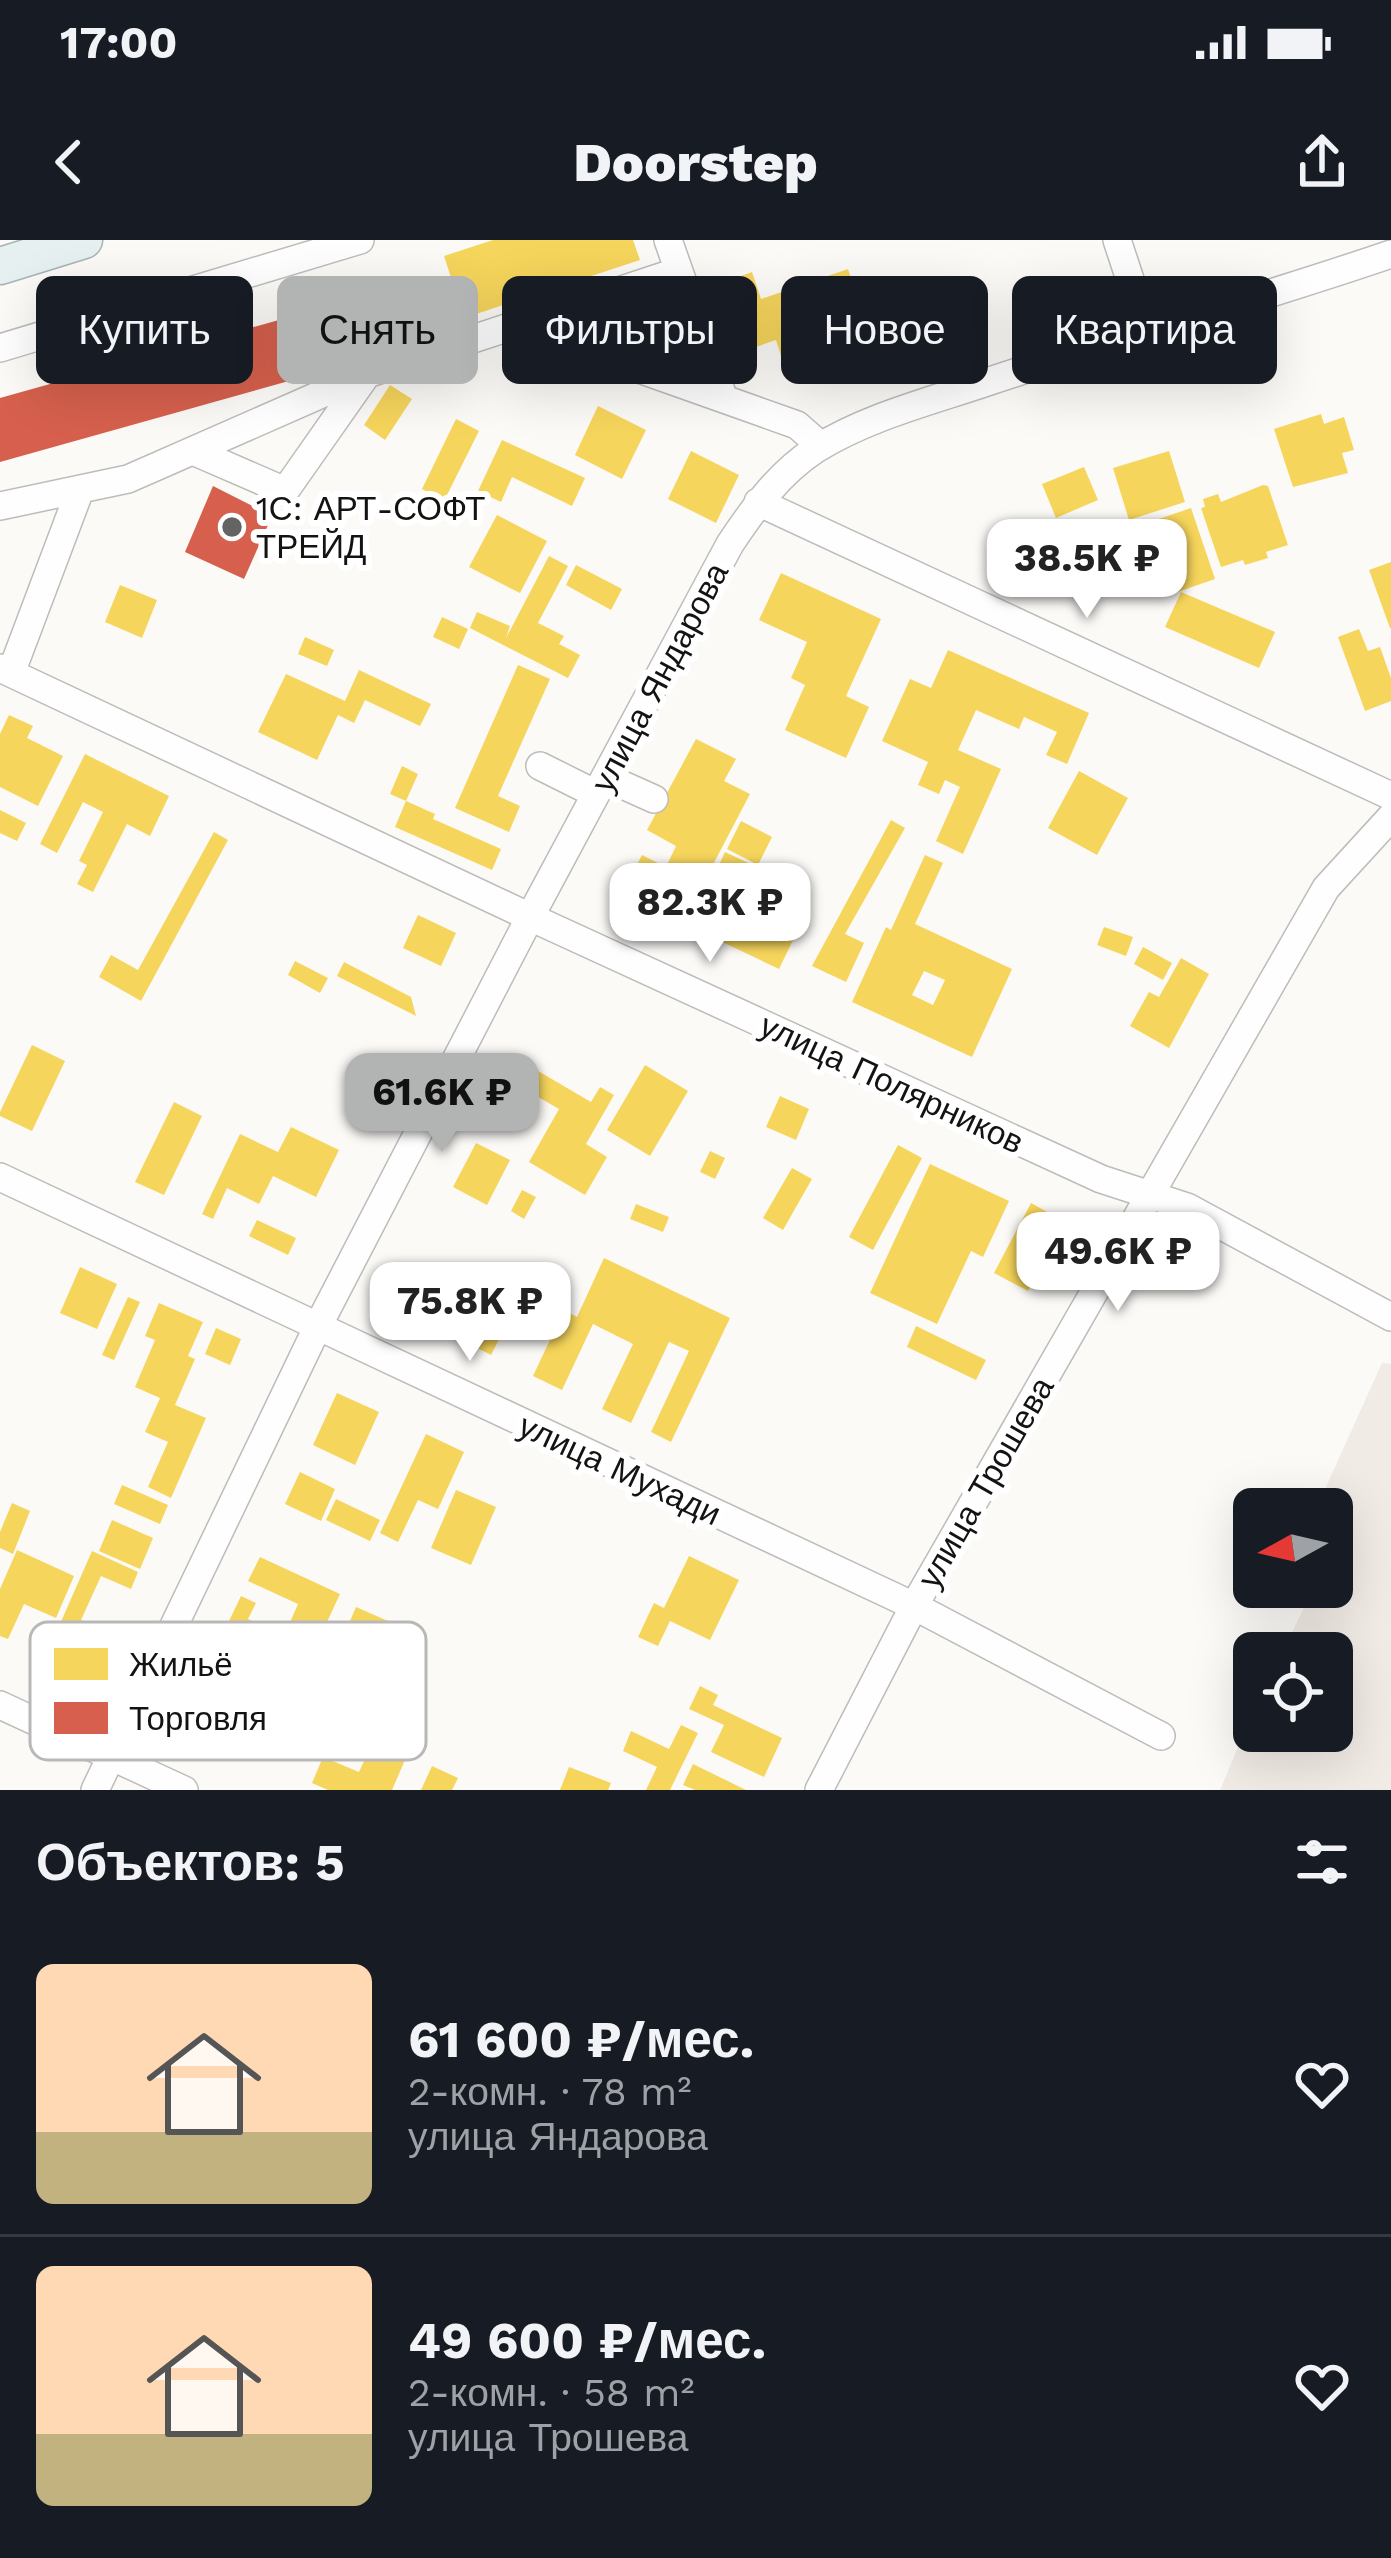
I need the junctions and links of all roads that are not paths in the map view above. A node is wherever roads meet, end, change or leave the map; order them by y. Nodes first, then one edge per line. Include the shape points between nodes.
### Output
1 (84, 240) edge
2 (360, 240) edge
3 (668, 240) edge
4 (1117, 240) edge
5 (1391, 254) edge
6 (0, 266) edge
7 (679, 271) junction
8 (664, 276) edge
9 (1129, 276) edge
10 (1277, 293) edge
11 (0, 348) edge
12 (1012, 374) edge
13 (344, 384) edge
14 (360, 384) edge
15 (682, 384) edge
16 (724, 399) junction
17 (193, 451) junction
18 (809, 454) junction
19 (80, 490) junction
20 (758, 502) junction
21 (0, 506) edge
22 (806, 524) junction
23 (6, 671) edge
24 (540, 766) dead end
25 (600, 786) junction
26 (1391, 796) edge
27 (654, 800) dead end
28 (1391, 817) edge
29 (530, 917) junction
30 (0, 1177) edge
31 (1149, 1195) junction
32 (1391, 1317) edge
33 (317, 1328) junction
34 (914, 1606) junction
35 (175, 1622) edge
36 (0, 1706) edge
37 (30, 1720) edge
38 (1161, 1736) dead end
39 (109, 1760) edge
40 (115, 1760) edge
41 (95, 1790) edge
42 (184, 1790) edge
43 (819, 1790) edge

1 - 6 main road
2 - 11 street
3 - 7 street
4 - 9 street
5 - 10 street, улица Яндарова
7 - 8 street
7 - 16 street
12 - 18 street, улица Яндарова via 889,415
13 - 17 street
14 - 17 street via 285,491
15 - 16 street
16 - 18 street via 797,425
17 - 19 street
18 - 20 street, улица Яндарова
18 - 22 street via 793,483
19 - 21 street
19 - 23 street
20 - 22 street
20 - 25 street, улица Яндарова
22 - 26 street
23 - 29 street, улица Полярников
24 - 25 street
25 - 27 street
25 - 29 street, улица Яндарова
28 - 31 street, улица Трошева via 1326,888
29 - 31 street, улица Полярников
29 - 33 street, улица Яндарова
30 - 33 street, улица Мухади
31 - 32 street, улица Полярников via 1187,1207
31 - 34 street, улица Трошева
33 - 34 street, улица Мухади
33 - 35 street, улица Яндарова
34 - 38 street, улица Мухади
34 - 43 street, улица Трошева
36 - 37 street
39 - 41 street, улица Яндарова
40 - 42 street

